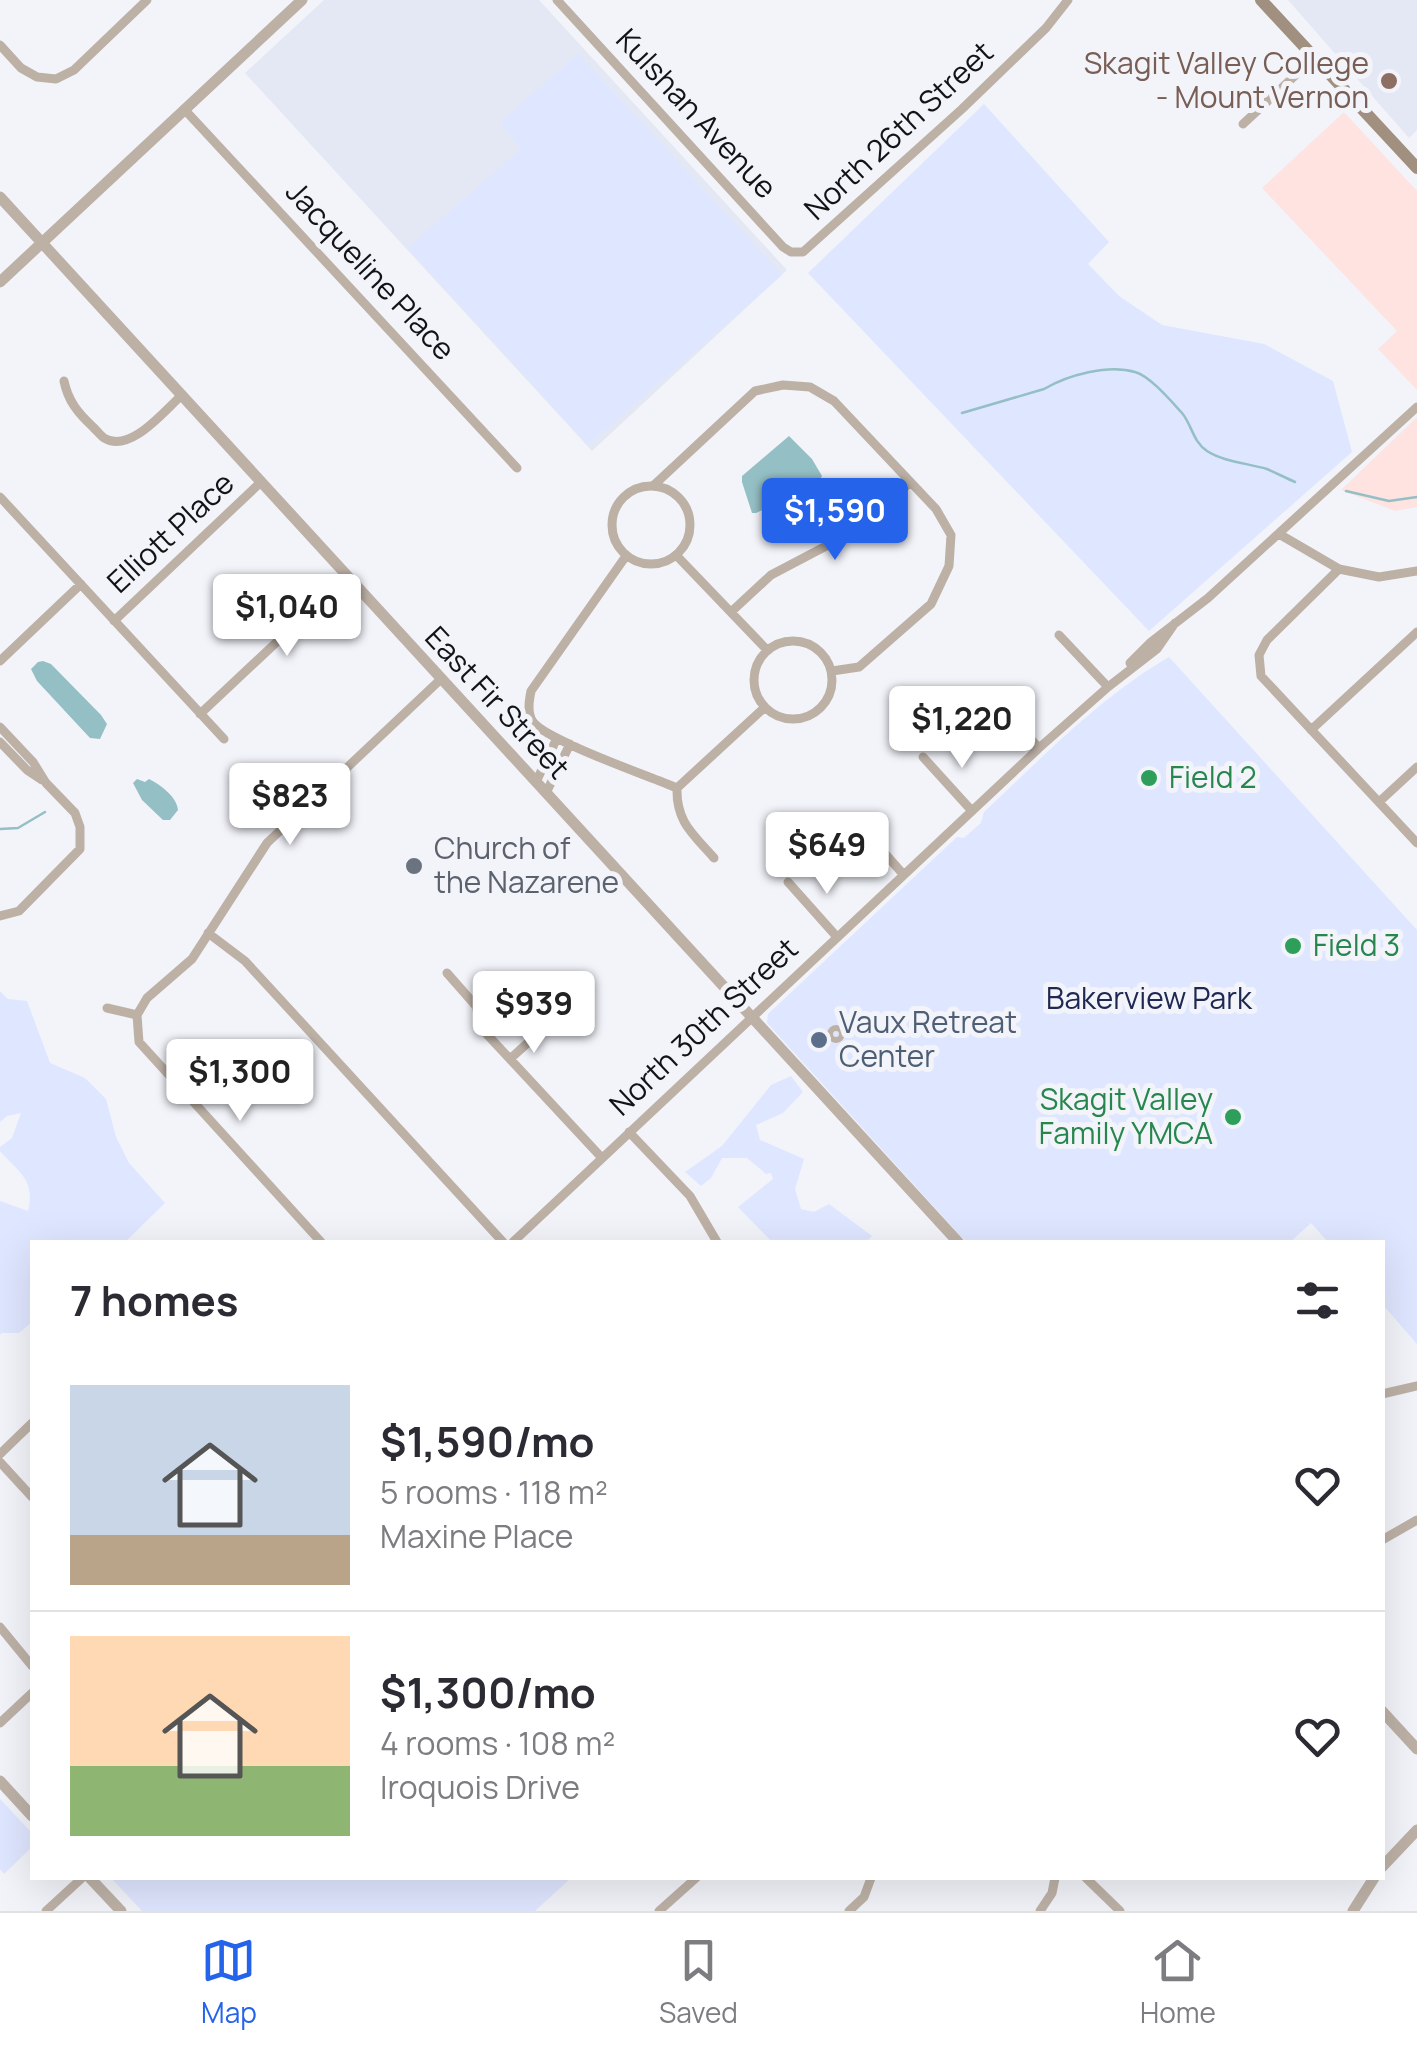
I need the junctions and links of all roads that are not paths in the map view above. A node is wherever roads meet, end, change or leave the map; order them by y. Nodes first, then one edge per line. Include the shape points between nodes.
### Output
1 (148, 0) edge
2 (302, 0) edge
3 (557, 0) edge
4 (1068, 0) edge
5 (1261, 0) edge
6 (0, 45) edge
7 (1315, 57) junction
8 (184, 109) junction
9 (1244, 124) dead end
10 (1417, 168) edge
11 (0, 196) edge
12 (42, 243) junction
13 (803, 252) joint
14 (0, 282) edge
15 (64, 381) dead end
16 (182, 395) junction
17 (1417, 407) edge
18 (517, 468) dead end
19 (261, 482) junction
20 (910, 482) junction
21 (654, 486) junction
22 (0, 497) edge
23 (1279, 534) junction
24 (676, 555) junction
25 (626, 556) junction
26 (1339, 569) junction
27 (1417, 570) edge
28 (347, 576) junction
29 (80, 584) junction
30 (731, 612) junction
31 (114, 621) junction
32 (1417, 632) edge
33 (1060, 635) dead end
34 (767, 650) junction
35 (0, 661) edge
36 (832, 671) junction
37 (441, 679) junction
38 (1108, 687) junction
39 (991, 695) dead end
40 (764, 708) junction
41 (200, 714) junction
42 (0, 726) edge
43 (1311, 730) junction
44 (557, 738) junction
45 (224, 739) dead end
46 (0, 742) edge
47 (570, 744) junction
48 (1040, 748) junction
49 (923, 757) dead end
50 (1417, 767) edge
51 (536, 782) junction
52 (46, 783) junction
53 (677, 788) junction
54 (546, 793) junction
55 (1379, 802) junction
56 (972, 811) junction
57 (857, 822) dead end
58 (1417, 843) edge
59 (714, 858) dead end
60 (903, 874) junction
61 (788, 882) dead end
62 (0, 916) edge
63 (208, 934) junction
64 (837, 937) junction
65 (448, 974) dead end
66 (575, 1000) dead end
67 (107, 1008) dead end
68 (137, 1015) junction
69 (751, 1018) junction
70 (510, 1060) junction
71 (629, 1132) junction
72 (602, 1158) junction
73 (319, 1240) edge
74 (502, 1240) edge
75 (515, 1240) edge
76 (716, 1240) edge
77 (956, 1240) edge
78 (1417, 1386) edge
79 (1385, 1393) edge
80 (30, 1425) edge
81 (0, 1454) edge
82 (0, 1462) edge
83 (30, 1495) edge
84 (1417, 1520) edge
85 (1385, 1538) edge
86 (0, 1628) edge
87 (30, 1664) edge
88 (30, 1695) edge
89 (1385, 1714) edge
90 (0, 1723) edge
91 (1417, 1749) edge
92 (0, 1781) edge
93 (30, 1814) edge
94 (1417, 1830) edge
95 (1385, 1863) edge
96 (84, 1880) edge
97 (88, 1880) edge
98 (694, 1880) edge
99 (870, 1880) edge
100 (1054, 1880) edge
101 (1088, 1880) edge
102 (1373, 1880) edge
103 (46, 1911) edge
104 (121, 1911) edge
105 (659, 1911) edge
106 (849, 1911) edge
107 (1040, 1911) edge
108 (1120, 1911) edge
109 (1353, 1911) edge

1 - 6 street via 56,79 21,68
2 - 8 street
3 - 13 street, Kulshan Avenue via 784,247
4 - 13 street, North 26th Street via 962,109
5 - 7 main road
7 - 9 street
7 - 10 main road
8 - 12 street
8 - 18 street, Jacqueline Place
11 - 12 street, East Fir Street
12 - 14 street
12 - 16 street, East Fir Street
15 - 16 street via 68,398 106,440 138,435
16 - 19 street, East Fir Street
17 - 23 street, North 30th Street
19 - 28 street, East Fir Street
19 - 31 street, Elliott Place
20 - 21 street via 834,401 810,387 783,385 754,391
20 - 30 street via 868,524 771,575
20 - 36 street via 951,535 949,566 931,604 859,668
21 - 24 street via 669,490 688,513 686,543
21 - 25 street via 623,496 614,510 615,543
22 - 29 street
23 - 26 street
23 - 38 street, North 30th Street via 1150,642
24 - 25 street via 660,564
24 - 30 street
25 - 44 street via 531,691 533,722
26 - 27 street via 1379,577
26 - 43 street via 1259,654 1261,676
28 - 37 street, East Fir Street
28 - 41 street
29 - 31 street
29 - 35 street
30 - 34 street
31 - 41 street
32 - 43 street
33 - 38 street
34 - 36 street via 806,642
34 - 40 street via 753,678
36 - 40 street via 829,696 812,715 787,720
37 - 51 street, East Fir Street
37 - 63 street via 267,843
38 - 48 street, North 30th Street
39 - 48 street
40 - 53 street
41 - 45 street
42 - 52 street
43 - 55 street
44 - 47 street
44 - 51 street
46 - 52 street
47 - 53 street
47 - 54 street
48 - 56 street, North 30th Street
49 - 56 street
50 - 55 street
51 - 54 street, East Fir Street
52 - 62 street via 75,813 80,848 19,910
53 - 59 street via 677,808
54 - 69 street, East Fir Street
55 - 58 street
56 - 60 street, North 30th Street
57 - 60 street
60 - 64 street, North 30th Street
61 - 64 street
63 - 68 street
63 - 74 street via 245,962
64 - 69 street, North 30th Street
65 - 70 street
66 - 70 street
67 - 68 street
68 - 73 street via 139,1042
69 - 71 street, North 30th Street
69 - 77 street, East Fir Street
70 - 72 street
71 - 72 street, North 30th Street
71 - 76 street via 690,1196
72 - 75 street, North 30th Street
78 - 79 street
80 - 81 street
82 - 83 street
84 - 85 street
86 - 87 street
88 - 90 street
89 - 91 street
92 - 93 street
94 - 95 street
96 - 103 street
97 - 104 street
98 - 105 street
99 - 106 street
100 - 107 street
101 - 108 street
102 - 109 street

